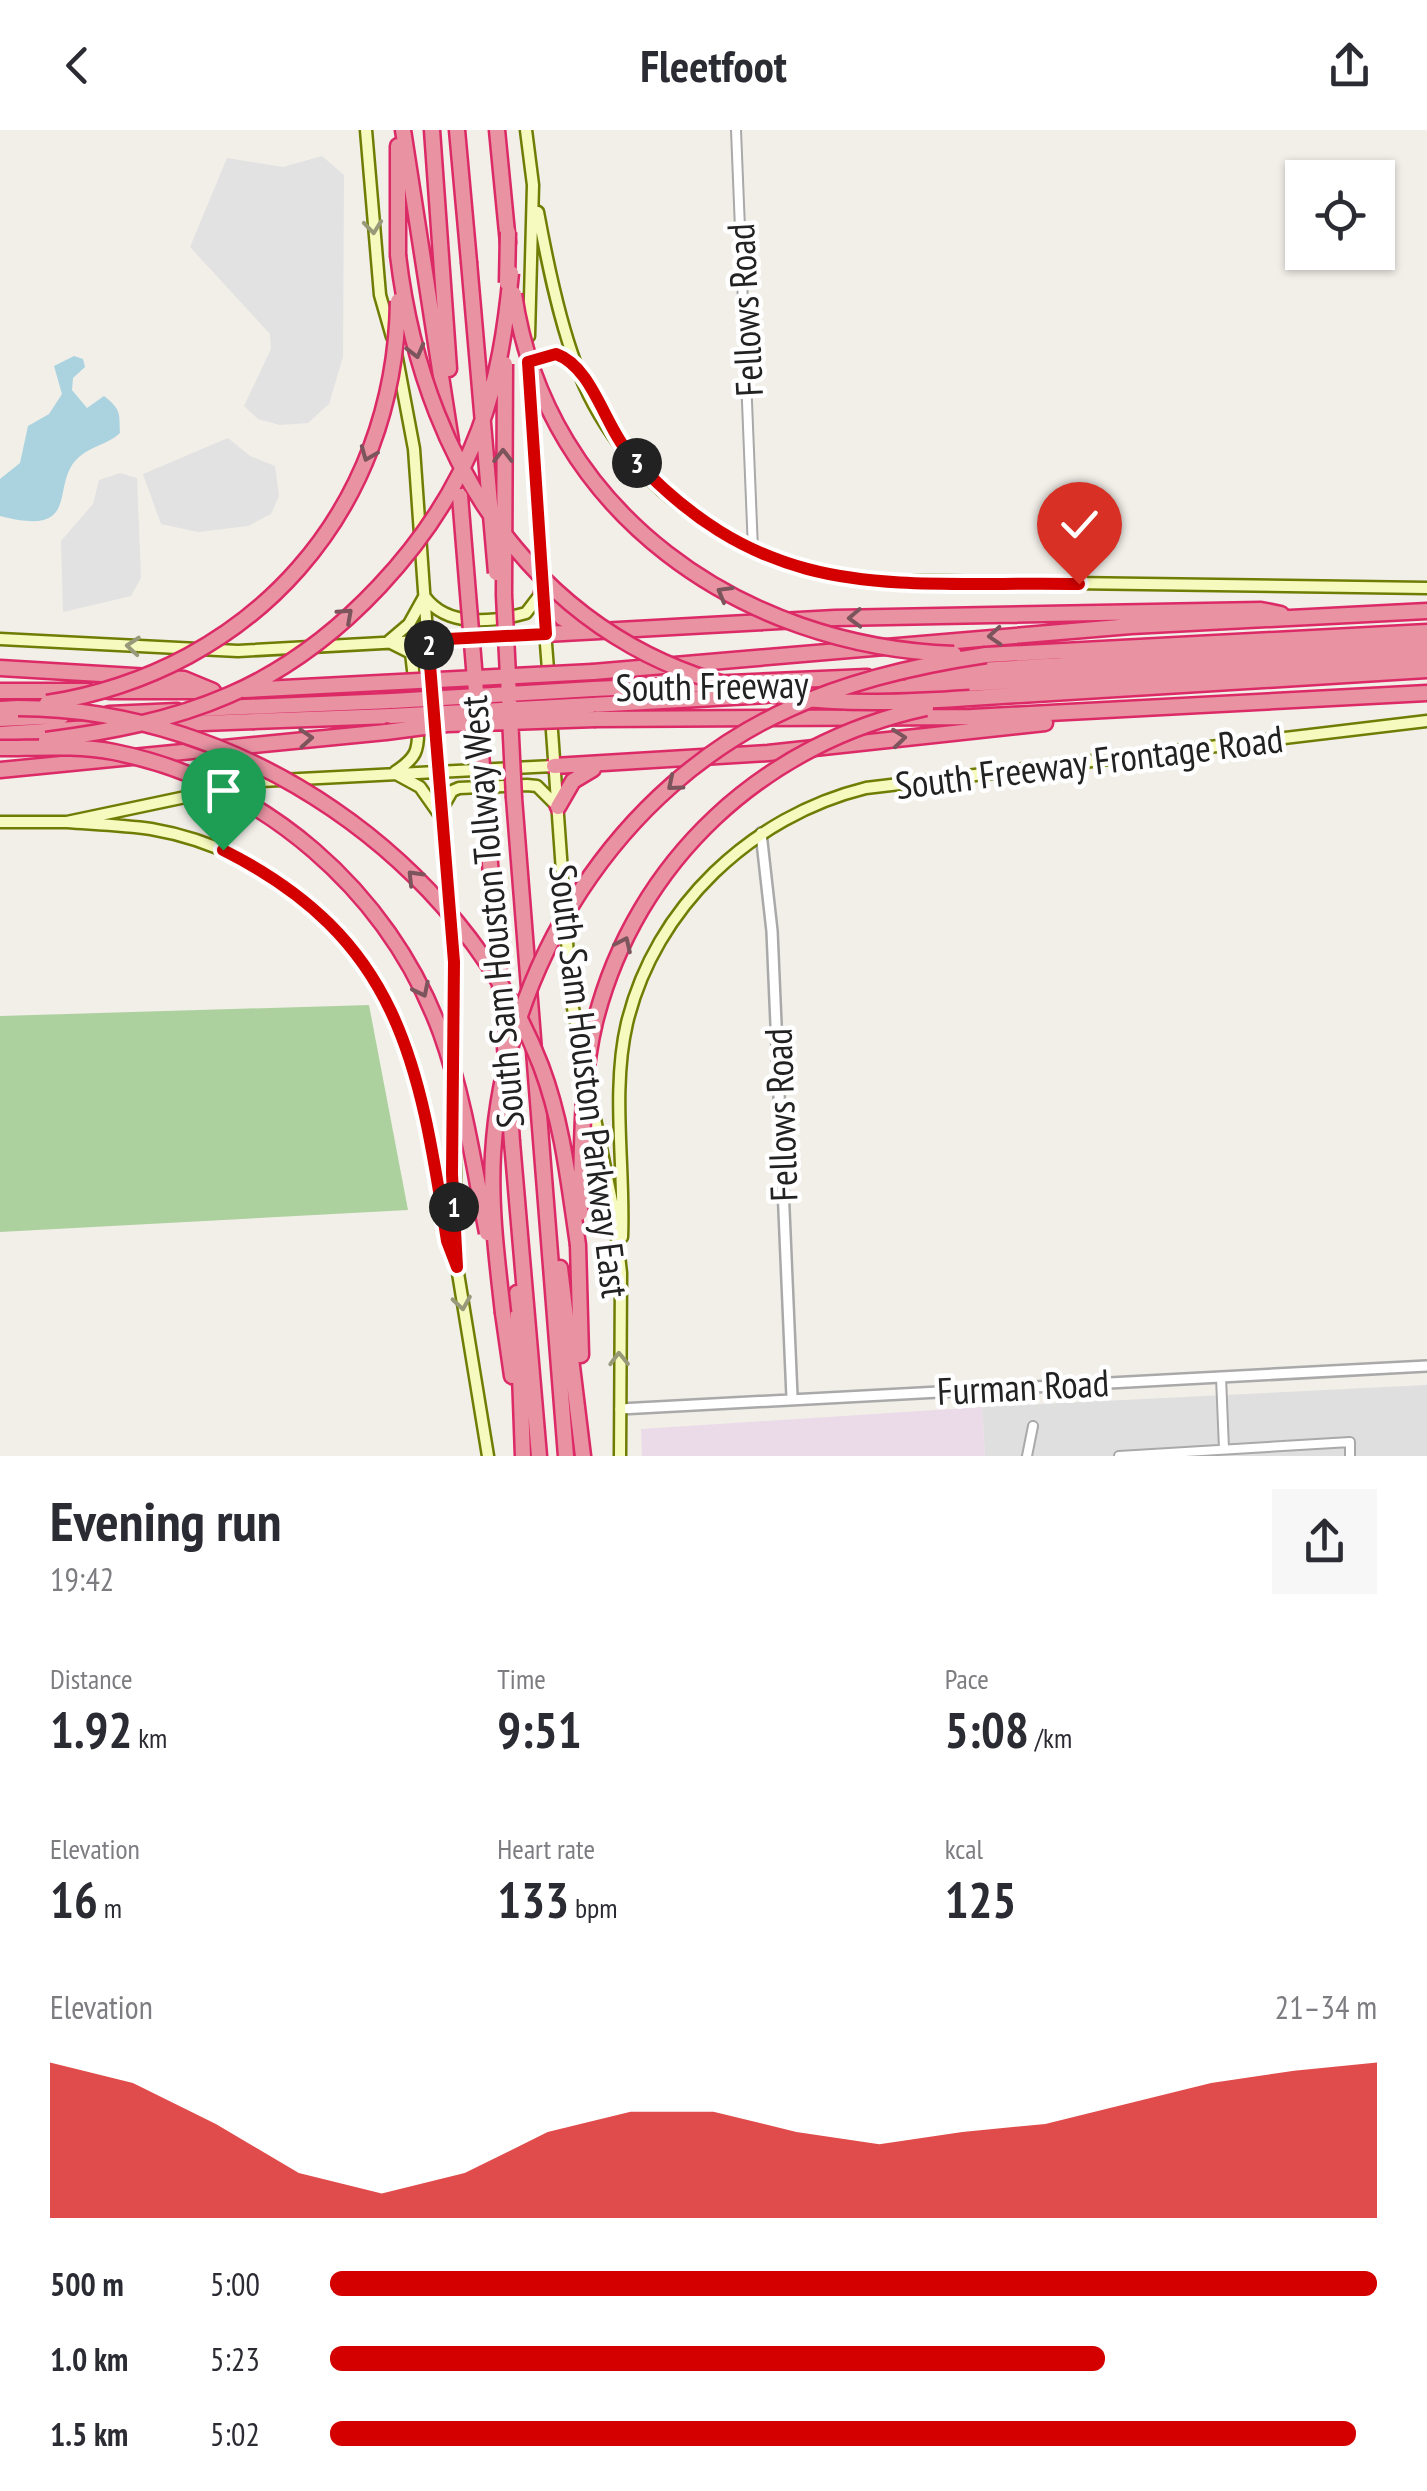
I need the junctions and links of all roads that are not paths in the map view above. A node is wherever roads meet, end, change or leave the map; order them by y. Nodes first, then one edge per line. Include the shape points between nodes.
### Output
1 (366, 130) edge
2 (401, 130) edge
3 (432, 130) edge
4 (457, 130) edge
5 (501, 130) edge
6 (526, 130) edge
7 (736, 130) edge
8 (533, 185) junction
9 (398, 255) junction
10 (433, 266) junction
11 (511, 274) junction
12 (528, 362) junction
13 (575, 364) junction
14 (753, 551) junction
15 (1427, 588) edge
16 (542, 592) junction
17 (425, 596) junction
18 (1427, 612) edge
19 (1302, 619) junction
20 (588, 631) junction
21 (1427, 632) edge
22 (546, 634) junction
23 (0, 640) edge
24 (428, 640) junction
25 (389, 641) junction
26 (1427, 644) edge
27 (986, 655) junction
28 (1427, 658) edge
29 (0, 668) edge
30 (1427, 670) edge
31 (0, 691) edge
32 (213, 691) junction
33 (1427, 694) edge
34 (970, 698) junction
35 (594, 704) junction
36 (0, 708) edge
37 (18, 708) junction
38 (392, 708) junction
39 (1175, 709) junction
40 (0, 719) edge
41 (1427, 721) edge
42 (0, 734) edge
43 (0, 746) edge
44 (611, 762) junction
45 (554, 766) junction
46 (0, 770) edge
47 (436, 771) junction
48 (394, 773) junction
49 (514, 798) junction
50 (558, 807) junction
51 (439, 814) junction
52 (0, 822) edge
53 (67, 822) junction
54 (761, 834) junction
55 (512, 1142) junction
56 (543, 1152) junction
57 (578, 1246) junction
58 (457, 1267) junction
59 (621, 1273) junction
60 (503, 1312) junction
61 (1427, 1366) edge
62 (1221, 1377) junction
63 (792, 1397) junction
64 (620, 1409) junction
65 (1033, 1426) dead end
66 (1224, 1449) junction
67 (1119, 1455) edge
68 (488, 1456) edge
69 (522, 1456) edge
70 (539, 1456) edge
71 (566, 1456) edge
72 (585, 1456) edge
73 (620, 1456) edge
74 (1028, 1456) edge
75 (1350, 1456) edge

1 -> 17 main road via 380,295 414,450
2 - 9 highway
2 - 10 highway
3 - 10 highway
4 - 49 highway, South Sam Houston Tollway West, bridge
5 - 11 highway, bridge
49 -> 5 highway, bridge via 504,594 508,232
6 - 8 main road
7 - 14 street, Fellows Road
8 - 12 main road, South Sam Houston Parkway East
8 - 13 main road
9 -> 34 highway, bridge via 417,357 451,452 509,544 562,596 625,640 735,686 814,700
9 -> 37 highway, bridge via 394,362 379,425 350,495 304,562 248,618 182,661 124,685
10 - 55 highway, South Sam Houston Tollway West, bridge via 460,496
27 -> 11 highway, bridge via 893,650 828,636 743,604 666,555 600,487 558,423 526,346
43 -> 11 highway, bridge via 118,729 230,694 304,650 360,603 424,530 479,430 495,377
12 - 13 main road via 556,354
12 - 16 main road, South Sam Houston Parkway East
13 - 14 main road via 626,451 711,528
14 - 15 main road via 860,580
16 - 17 main road via 526,613 454,620 436,612
16 - 20 highway via 562,618
16 - 22 main road, South Sam Houston Parkway East
17 - 24 main road
17 - 25 main road
18 - 19 highway, South Freeway
19 -> 20 highway via 1260,610 963,614
19 -> 32 highway, South Freeway, bridge via 903,643 698,667
20 - 22 highway
21 - 27 highway
22 - 24 main road
22 - 45 main road, South Sam Houston Parkway East
25 -> 23 main road via 238,650
24 - 25 main road
24 - 47 main road
25 - 48 main road via 411,654 416,668 419,747 414,760
26 - 35 highway
27 -> 60 highway, bridge via 895,671 789,708 669,787 609,852 538,964 503,1082 492,1192
28 - 35 highway
29 - 32 highway via 184,680
30 - 34 highway
31 - 32 highway, South Freeway
33 - 39 highway, South Freeway
57 -> 34 highway, bridge via 594,1026 624,942 672,862 736,795 786,761 861,725
35 - 38 highway, bridge
35 - 39 highway, South Freeway via 972,717
46 -> 35 highway, South Freeway, bridge
36 - 37 highway
57 -> 37 highway, bridge via 550,1093 517,1014 455,922 392,854 300,788 224,751 117,719
38 - 40 highway
38 - 42 highway
44 -> 39 highway via 768,753
41 - 54 main road, South Freeway Frontage Road via 866,788 803,810
43 -> 60 highway, bridge via 110,752 213,784 276,820 348,883 413,972 442,1035
44 - 45 highway
44 - 50 highway via 581,774
45 - 47 main road
45 - 50 main road, South Sam Houston Parkway East
47 - 48 main road
47 - 51 main road
48 - 51 main road via 420,787
48 - 53 main road via 261,780
49 - 56 highway, South Sam Houston Tollway West, bridge
50 - 51 main road via 537,786 459,788
50 - 59 main road, South Sam Houston Parkway East via 572,998
51 - 58 main road via 454,962
52 - 53 main road
53 - 58 main road via 151,829 223,850 276,877 350,944 395,1014 414,1066
54 - 59 main road, South Freeway Frontage Road via 702,884 658,938 627,1024
54 - 63 street, Fellows Road via 772,931
55 - 69 highway
55 - 70 highway
56 - 71 highway
56 - 72 highway
57 - 72 highway
58 -> 68 main road
64 -> 59 main road, South Sam Houston Parkway East
60 - 69 highway
61 - 62 street, Furman Road
62 - 63 street, Furman Road
62 - 66 street
63 - 64 street, Furman Road
64 - 73 main road, South Sam Houston Parkway East
65 - 74 street
66 - 67 street
66 - 75 street via 1350,1442

